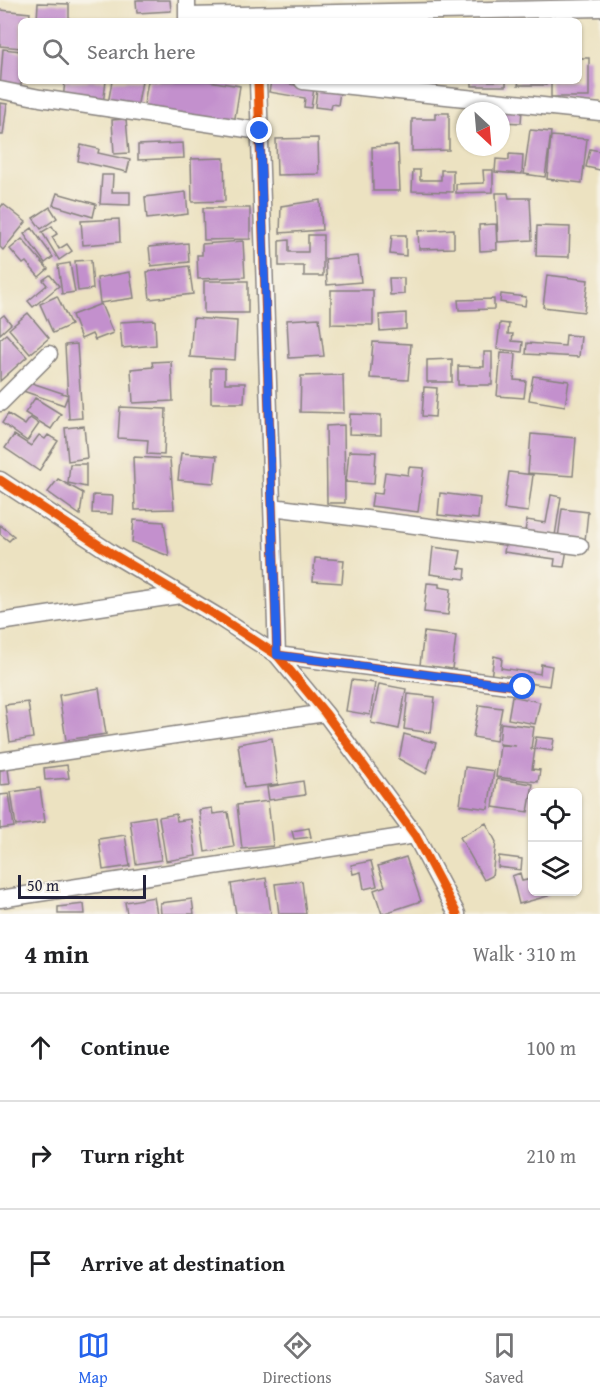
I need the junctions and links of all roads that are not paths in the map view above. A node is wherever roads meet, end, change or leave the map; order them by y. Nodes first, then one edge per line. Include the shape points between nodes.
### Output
1 (600, 8) edge
2 (187, 12) edge
3 (258, 84) edge
4 (332, 84) edge
5 (0, 90) edge
6 (600, 112) edge
7 (260, 131) junction
8 (49, 354) dead end
9 (0, 403) edge
10 (0, 480) edge
11 (272, 507) junction
12 (580, 546) dead end
13 (180, 595) junction
14 (0, 622) edge
15 (277, 655) junction
16 (523, 687) dead end
17 (325, 713) junction
18 (0, 761) edge
19 (415, 835) junction
20 (0, 899) edge
21 (457, 914) edge

1 - 2 street
3 - 7 street
4 - 6 street
5 - 7 street
7 - 11 street
8 - 9 street
10 - 13 street
11 - 12 street
11 - 15 street
13 - 14 street
13 - 15 street
15 - 16 street
15 - 17 street
17 - 18 street
17 - 19 street
19 - 20 street
19 - 21 street

